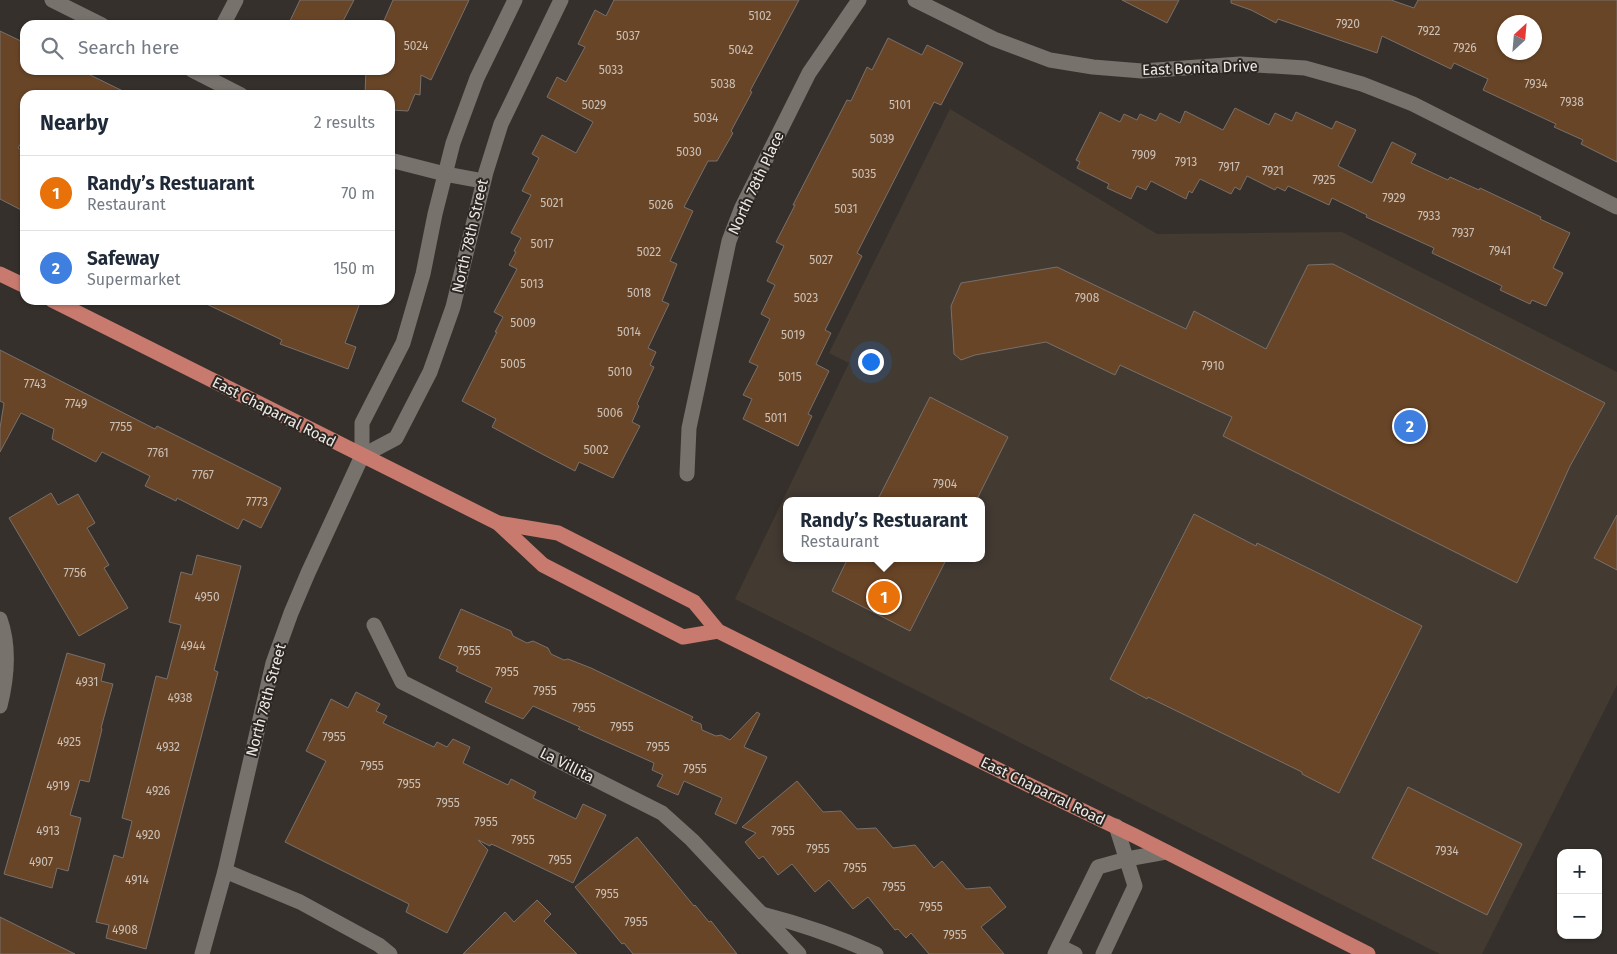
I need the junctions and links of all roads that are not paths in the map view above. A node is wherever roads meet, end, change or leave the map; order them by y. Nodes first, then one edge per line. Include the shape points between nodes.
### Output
1 (52, 0) edge
2 (236, 0) edge
3 (516, 0) edge
4 (561, 0) edge
5 (859, 0) edge
6 (915, 0) edge
7 (92, 20) edge
8 (226, 20) edge
9 (205, 75) edge
10 (232, 90) edge
11 (395, 161) edge
12 (445, 174) junction
13 (483, 181) junction
14 (1617, 207) edge
15 (0, 274) edge
16 (20, 284) edge
17 (62, 305) edge
18 (362, 456) junction
19 (687, 474) dead end
20 (498, 523) junction
21 (0, 620) edge
22 (374, 625) dead end
23 (718, 631) junction
24 (0, 706) edge
25 (1116, 826) junction
26 (1166, 852) junction
27 (1126, 859) junction
28 (225, 871) junction
29 (761, 913) junction
30 (1057, 950) edge
31 (202, 954) edge
32 (390, 954) edge
33 (799, 954) edge
34 (876, 954) edge
35 (1075, 954) edge
36 (1103, 954) edge
37 (1368, 954) edge

1 - 7 street
2 - 8 street
3 - 12 street, North 78th Street via 477,78
4 - 13 street, North 78th Street via 500,124
5 - 19 street, North 78th Place via 809,73 732,233 689,428
6 - 14 street, East Bonita Drive via 994,39 1050,60 1142,71 1240,64 1305,68 1362,84 1413,104
9 - 10 street
11 - 12 street
12 - 13 street
12 - 18 street, North 78th Street via 423,274 403,344 362,423
13 - 18 street, North 78th Street via 453,307 430,372 396,438
15 - 16 main road
17 - 18 main road, East Chaparral Road
18 - 20 main road, East Chaparral Road
18 - 28 street, North 78th Street via 305,581 273,662
20 - 23 main road, East Chaparral Road via 558,533 694,602
20 - 23 main road, East Chaparral Road via 543,565 683,637
21 - 24 street via 6,655
22 - 29 street, La Villita via 402,682 662,814 692,840
23 - 25 main road, East Chaparral Road
25 - 26 main road, East Chaparral Road
25 - 27 street
26 - 27 street
26 - 37 main road, East Chaparral Road
27 - 30 street via 1098,867
27 - 36 street via 1135,886
28 - 31 street, North 78th Street
28 - 32 street via 300,902
29 - 33 street, La Villita
29 - 34 street via 842,939
30 - 35 street

